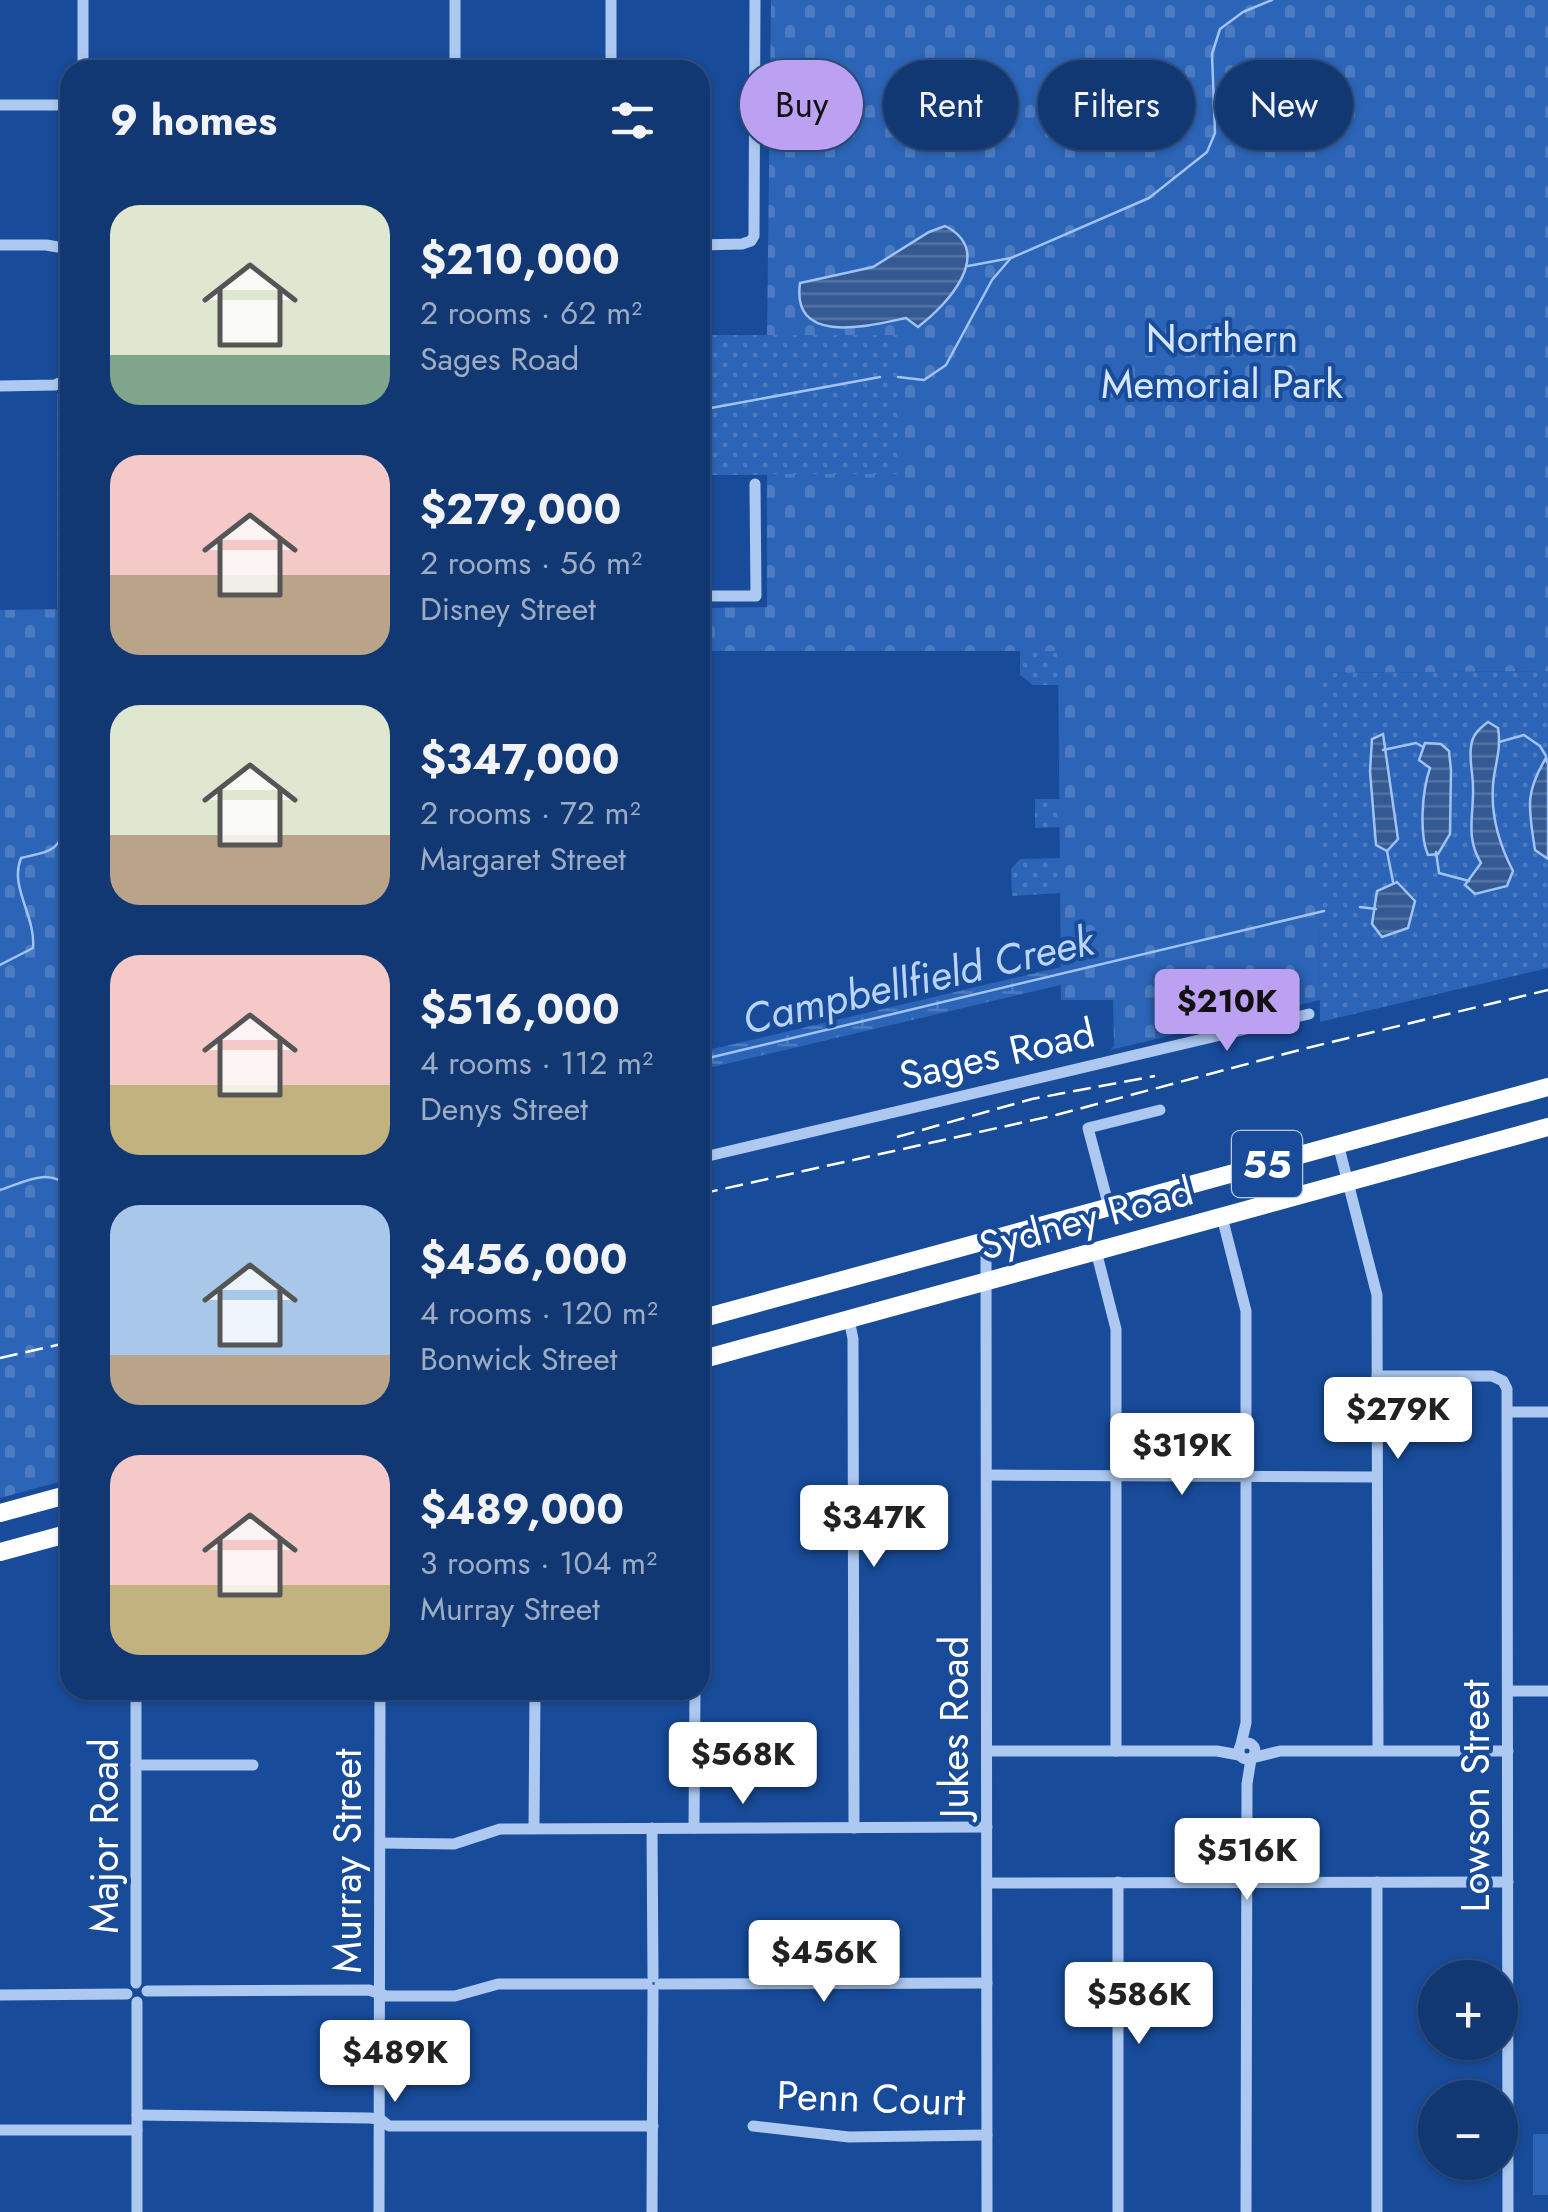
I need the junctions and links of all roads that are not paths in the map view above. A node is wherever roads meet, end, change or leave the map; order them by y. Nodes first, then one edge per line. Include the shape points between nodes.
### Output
1 (83, 0) edge
2 (455, 0) edge
3 (611, 0) edge
4 (755, 0) edge
5 (83, 60) edge
6 (455, 60) edge
7 (612, 60) edge
8 (0, 105) edge
9 (60, 105) edge
10 (60, 242) edge
11 (710, 244) edge
12 (0, 245) edge
13 (46, 245) junction
14 (60, 247) edge
15 (60, 383) edge
16 (0, 386) edge
17 (755, 484) dead end
18 (710, 596) edge
19 (1309, 1014) dead end
20 (1548, 1087) edge
21 (1160, 1110) dead end
22 (1548, 1127) edge
23 (1338, 1144) junction
24 (710, 1156) edge
25 (1348, 1182) junction
26 (1109, 1207) junction
27 (1222, 1216) junction
28 (986, 1242) junction
29 (1096, 1251) junction
30 (987, 1281) junction
31 (710, 1317) edge
32 (849, 1319) junction
33 (710, 1357) edge
34 (1377, 1376) junction
35 (1508, 1412) junction
36 (1548, 1412) edge
37 (987, 1475) junction
38 (1116, 1476) junction
39 (1246, 1477) junction
40 (1377, 1477) junction
41 (60, 1497) edge
42 (0, 1513) edge
43 (60, 1536) edge
44 (0, 1552) edge
45 (1508, 1691) junction
46 (1548, 1691) edge
47 (136, 1700) edge
48 (380, 1700) edge
49 (535, 1700) edge
50 (695, 1700) edge
51 (1378, 1750) junction
52 (1508, 1750) junction
53 (987, 1751) junction
54 (1116, 1751) junction
55 (1246, 1751) junction
56 (253, 1765) dead end
57 (136, 1766) junction
58 (534, 1828) junction
59 (652, 1828) junction
60 (694, 1828) junction
61 (854, 1828) junction
62 (987, 1828) junction
63 (381, 1843) junction
64 (987, 1882) junction
65 (1118, 1882) junction
66 (1246, 1882) junction
67 (1377, 1882) junction
68 (1508, 1882) junction
69 (987, 1983) junction
70 (653, 1984) junction
71 (142, 1987) junction
72 (379, 1992) junction
73 (0, 1995) edge
74 (132, 1998) junction
75 (137, 2115) junction
76 (380, 2119) junction
77 (653, 2126) junction
78 (753, 2126) dead end
79 (0, 2130) edge
80 (137, 2130) junction
81 (987, 2135) junction
82 (138, 2212) edge
83 (379, 2212) edge
84 (652, 2212) edge
85 (988, 2212) edge
86 (1118, 2212) edge
87 (1246, 2212) edge
88 (1378, 2212) edge
89 (1508, 2212) edge

1 - 5 street
2 - 6 street
3 - 7 street
4 - 11 street via 755,230 742,244
8 - 9 street
10 - 13 street
12 - 13 street
13 - 14 street
15 - 16 street
17 - 18 street via 756,596
19 - 24 street, Sages Road
20 - 23 highway, Sydney Road / 55
21 - 26 street via 1088,1128
22 - 25 highway, Sydney Road / 55
23 - 25 street
23 - 26 highway, Sydney Road / 55
25 - 27 highway, Sydney Road / 55
25 - 34 street via 1376,1287
26 - 28 highway, Sydney Road / 55
27 - 29 highway, Sydney Road / 55
27 - 39 street via 1246,1306
28 - 30 street, Jukes Road
28 - 31 highway, Sydney Road / 55
29 - 30 highway, Sydney Road / 55
29 - 38 street via 1116,1329
30 - 32 highway, Sydney Road / 55
30 - 37 street, Jukes Road
32 - 33 highway, Sydney Road / 55
32 - 61 street
34 - 35 street, Lowson Street via 1492,1376 1507,1389
34 - 40 street
35 - 36 street
35 - 45 street, Lowson Street
37 - 38 street
37 - 53 street, Jukes Road
38 - 39 street
38 - 54 street
39 - 40 street
39 - 55 street
40 - 51 street
41 - 42 highway
43 - 44 highway
45 - 46 street
45 - 52 street, Lowson Street
47 - 57 street, Major Road
48 - 63 street, Murray Street
49 - 58 street
50 - 60 street
51 - 52 street
51 - 55 street
52 - 68 street, Lowson Street
53 - 54 street
53 - 62 street, Jukes Road
54 - 55 street
55 - 66 street
56 - 57 street
57 - 71 street, Major Road
58 - 59 street
58 - 63 street via 500,1828 454,1844
59 - 60 street
59 - 70 street
60 - 61 street
61 - 62 street
62 - 64 street, Jukes Road
63 - 72 street, Murray Street
64 - 65 street
64 - 69 street, Jukes Road
65 - 66 street
65 - 86 street
66 - 67 street
66 - 87 street
67 - 68 street
67 - 88 street
68 - 89 street, Lowson Street
69 - 70 street
69 - 81 street, Jukes Road
70 - 72 street via 498,1984 455,1996
70 - 77 street
71 - 72 street
71 - 74 street via 144,1999
72 - 76 street, Murray Street
73 - 74 street
74 - 75 street
75 - 76 street
75 - 80 street
76 - 77 street via 388,2126
76 - 83 street, Murray Street
77 - 84 street
78 - 81 street, Penn Court via 849,2137
79 - 80 street
80 - 82 street
81 - 85 street, Jukes Road

